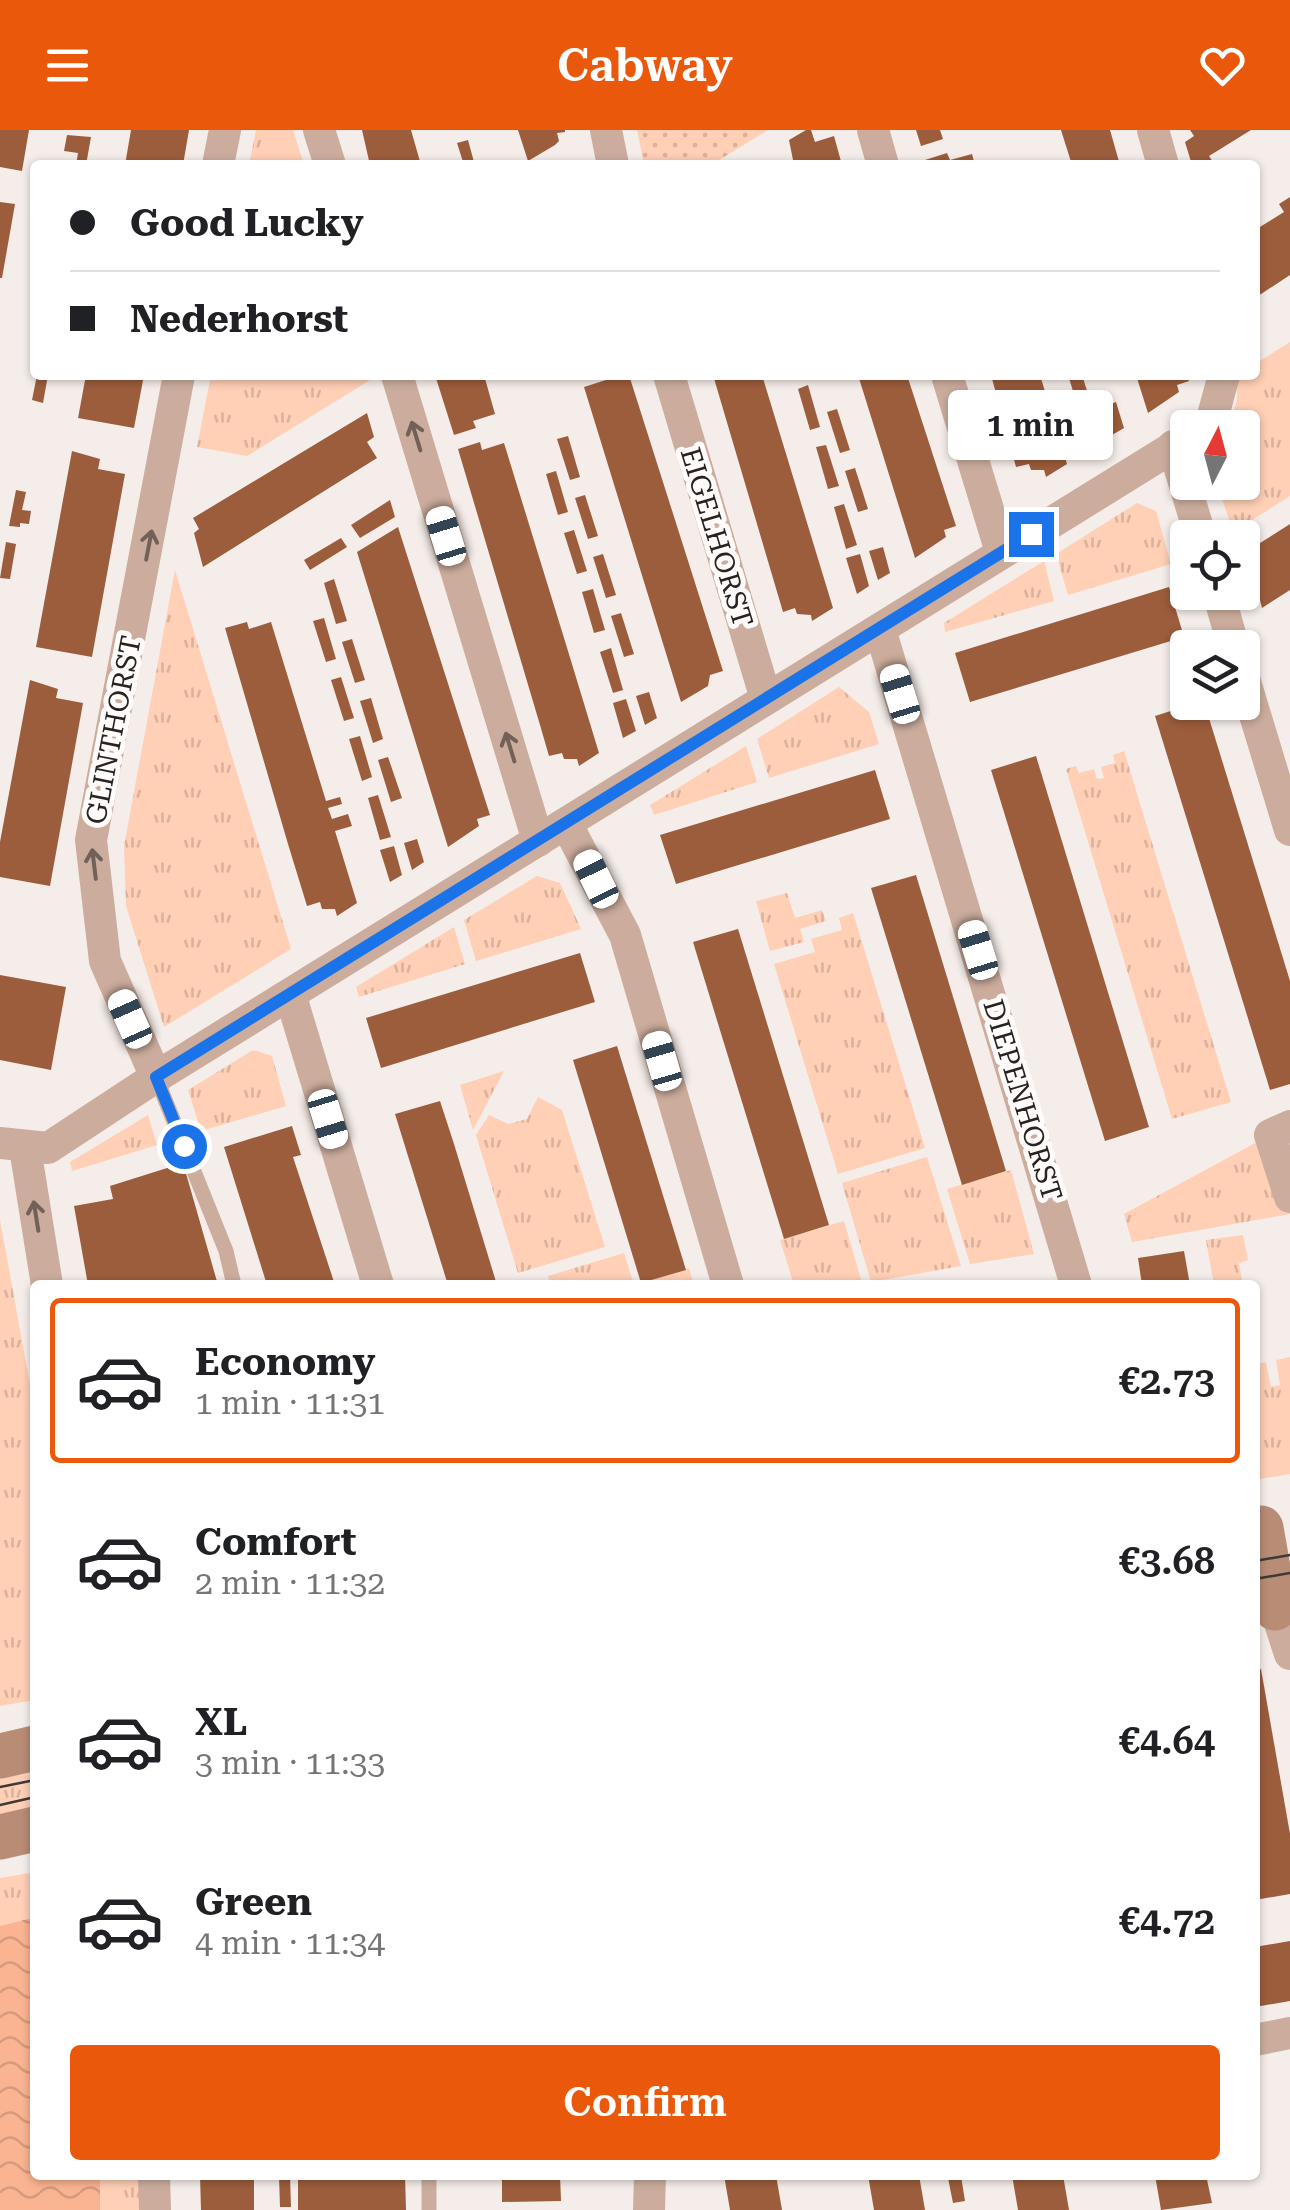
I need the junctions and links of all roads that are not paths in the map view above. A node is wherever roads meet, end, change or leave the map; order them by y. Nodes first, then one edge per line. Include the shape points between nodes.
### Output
1 (224, 130) edge
2 (319, 130) edge
3 (606, 130) edge
4 (873, 130) edge
5 (1153, 130) edge
6 (219, 160) edge
7 (328, 160) edge
8 (612, 160) edge
9 (882, 160) edge
10 (1162, 160) edge
11 (178, 380) edge
12 (400, 380) edge
13 (670, 380) edge
14 (949, 380) edge
15 (1221, 380) edge
16 (1206, 410) edge
17 (1170, 449) edge
18 (1001, 552) junction
19 (880, 629) junction
20 (766, 698) junction
21 (1257, 720) edge
22 (1290, 830) edge
23 (552, 832) junction
24 (291, 997) junction
25 (156, 1077) junction
26 (1290, 1126) edge
27 (12, 1146) edge
28 (1290, 1197) edge
29 (46, 1280) edge
30 (233, 1280) edge
31 (376, 1280) edge
32 (727, 1280) edge
33 (1075, 1280) edge
34 (1269, 1526) edge
35 (1274, 1609) edge
36 (1290, 1654) edge
37 (30, 1749) edge
38 (0, 1756) edge
39 (30, 1830) edge
40 (0, 1837) edge
41 (1290, 2033) edge
42 (1260, 2039) edge
43 (154, 2180) edge
44 (428, 2180) edge
45 (650, 2180) edge
46 (155, 2210) edge
47 (429, 2210) edge
48 (650, 2210) edge

1 - 6 street
2 - 7 street
3 - 8 street
4 - 9 street
5 - 10 street
25 -> 11 street, GLINTHORST via 105,961 91,840
23 -> 12 street
13 - 20 street, EIGELHORST
14 - 18 street
15 - 16 street
17 - 18 street
18 - 19 street
19 - 20 street
19 - 33 street, DIEPENHORST
20 - 23 street
21 - 22 street
23 - 24 street
23 - 32 street via 624,936
24 - 25 street
24 - 31 street
25 - 27 street via 48,1148
25 - 30 lane
26 - 28 street via 1270,1135
29 -> 27 street
34 - 35 street
35 - 36 street
37 - 38 street
39 - 40 street
41 - 42 street
43 - 46 street
44 - 47 lane
45 - 48 street

